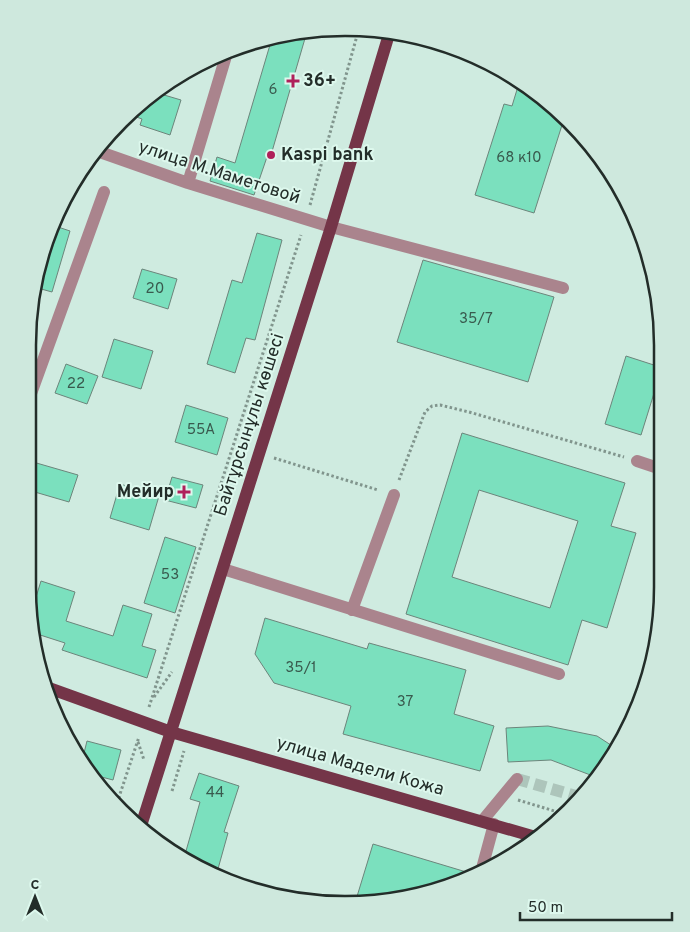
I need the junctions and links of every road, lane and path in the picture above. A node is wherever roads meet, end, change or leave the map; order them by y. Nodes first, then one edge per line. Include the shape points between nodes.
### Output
1 (357, 37) edge
2 (387, 39) edge
3 (224, 61) edge
4 (103, 153) edge
5 (188, 183) junction
6 (104, 192) dead end
7 (306, 219) junction
8 (331, 227) junction
9 (563, 288) dead end
10 (36, 380) edge
11 (259, 454) junction
12 (637, 461) joint
13 (654, 467) edge
14 (394, 495) junction
15 (223, 569) junction
16 (352, 610) junction
17 (559, 674) dead end
18 (54, 690) edge
19 (152, 700) dead end
20 (171, 732) junction
21 (138, 741) dead end
22 (518, 779) dead end
23 (503, 796) junction
24 (119, 797) edge
25 (556, 812) edge
26 (143, 820) edge
27 (489, 822) junction
28 (529, 835) edge
29 (481, 864) edge

1 - 7 path
2 - 8 main road, Байтұрсынұлы көшесі
3 - 5 street
4 - 5 street, улица М.Маметовой
5 - 7 street, улица М.Маметовой
6 - 10 street
7 - 8 street, улица М.Маметовой
7 - 19 path
8 - 9 street, улица М.Маметовой
8 - 11 main road, Байтұрсынұлы көшесі
11 - 14 path
11 - 15 main road, Байтұрсынұлы көшесі
12 - 13 street
12 - 14 path via 470,412 432,406 425,412 417,430
14 - 16 street
15 - 16 street
15 - 20 main road, Байтұрсынұлы көшесі
16 - 17 street
18 - 20 main road, улица Мадели Кожа
20 - 26 main road, Байтұрсынұлы көшесі
20 - 27 main road, улица Мадели Кожа
21 - 24 path
22 - 23 street
23 - 25 path
23 - 27 street
27 - 28 main road, улица Мадели Кожа
27 - 29 street

